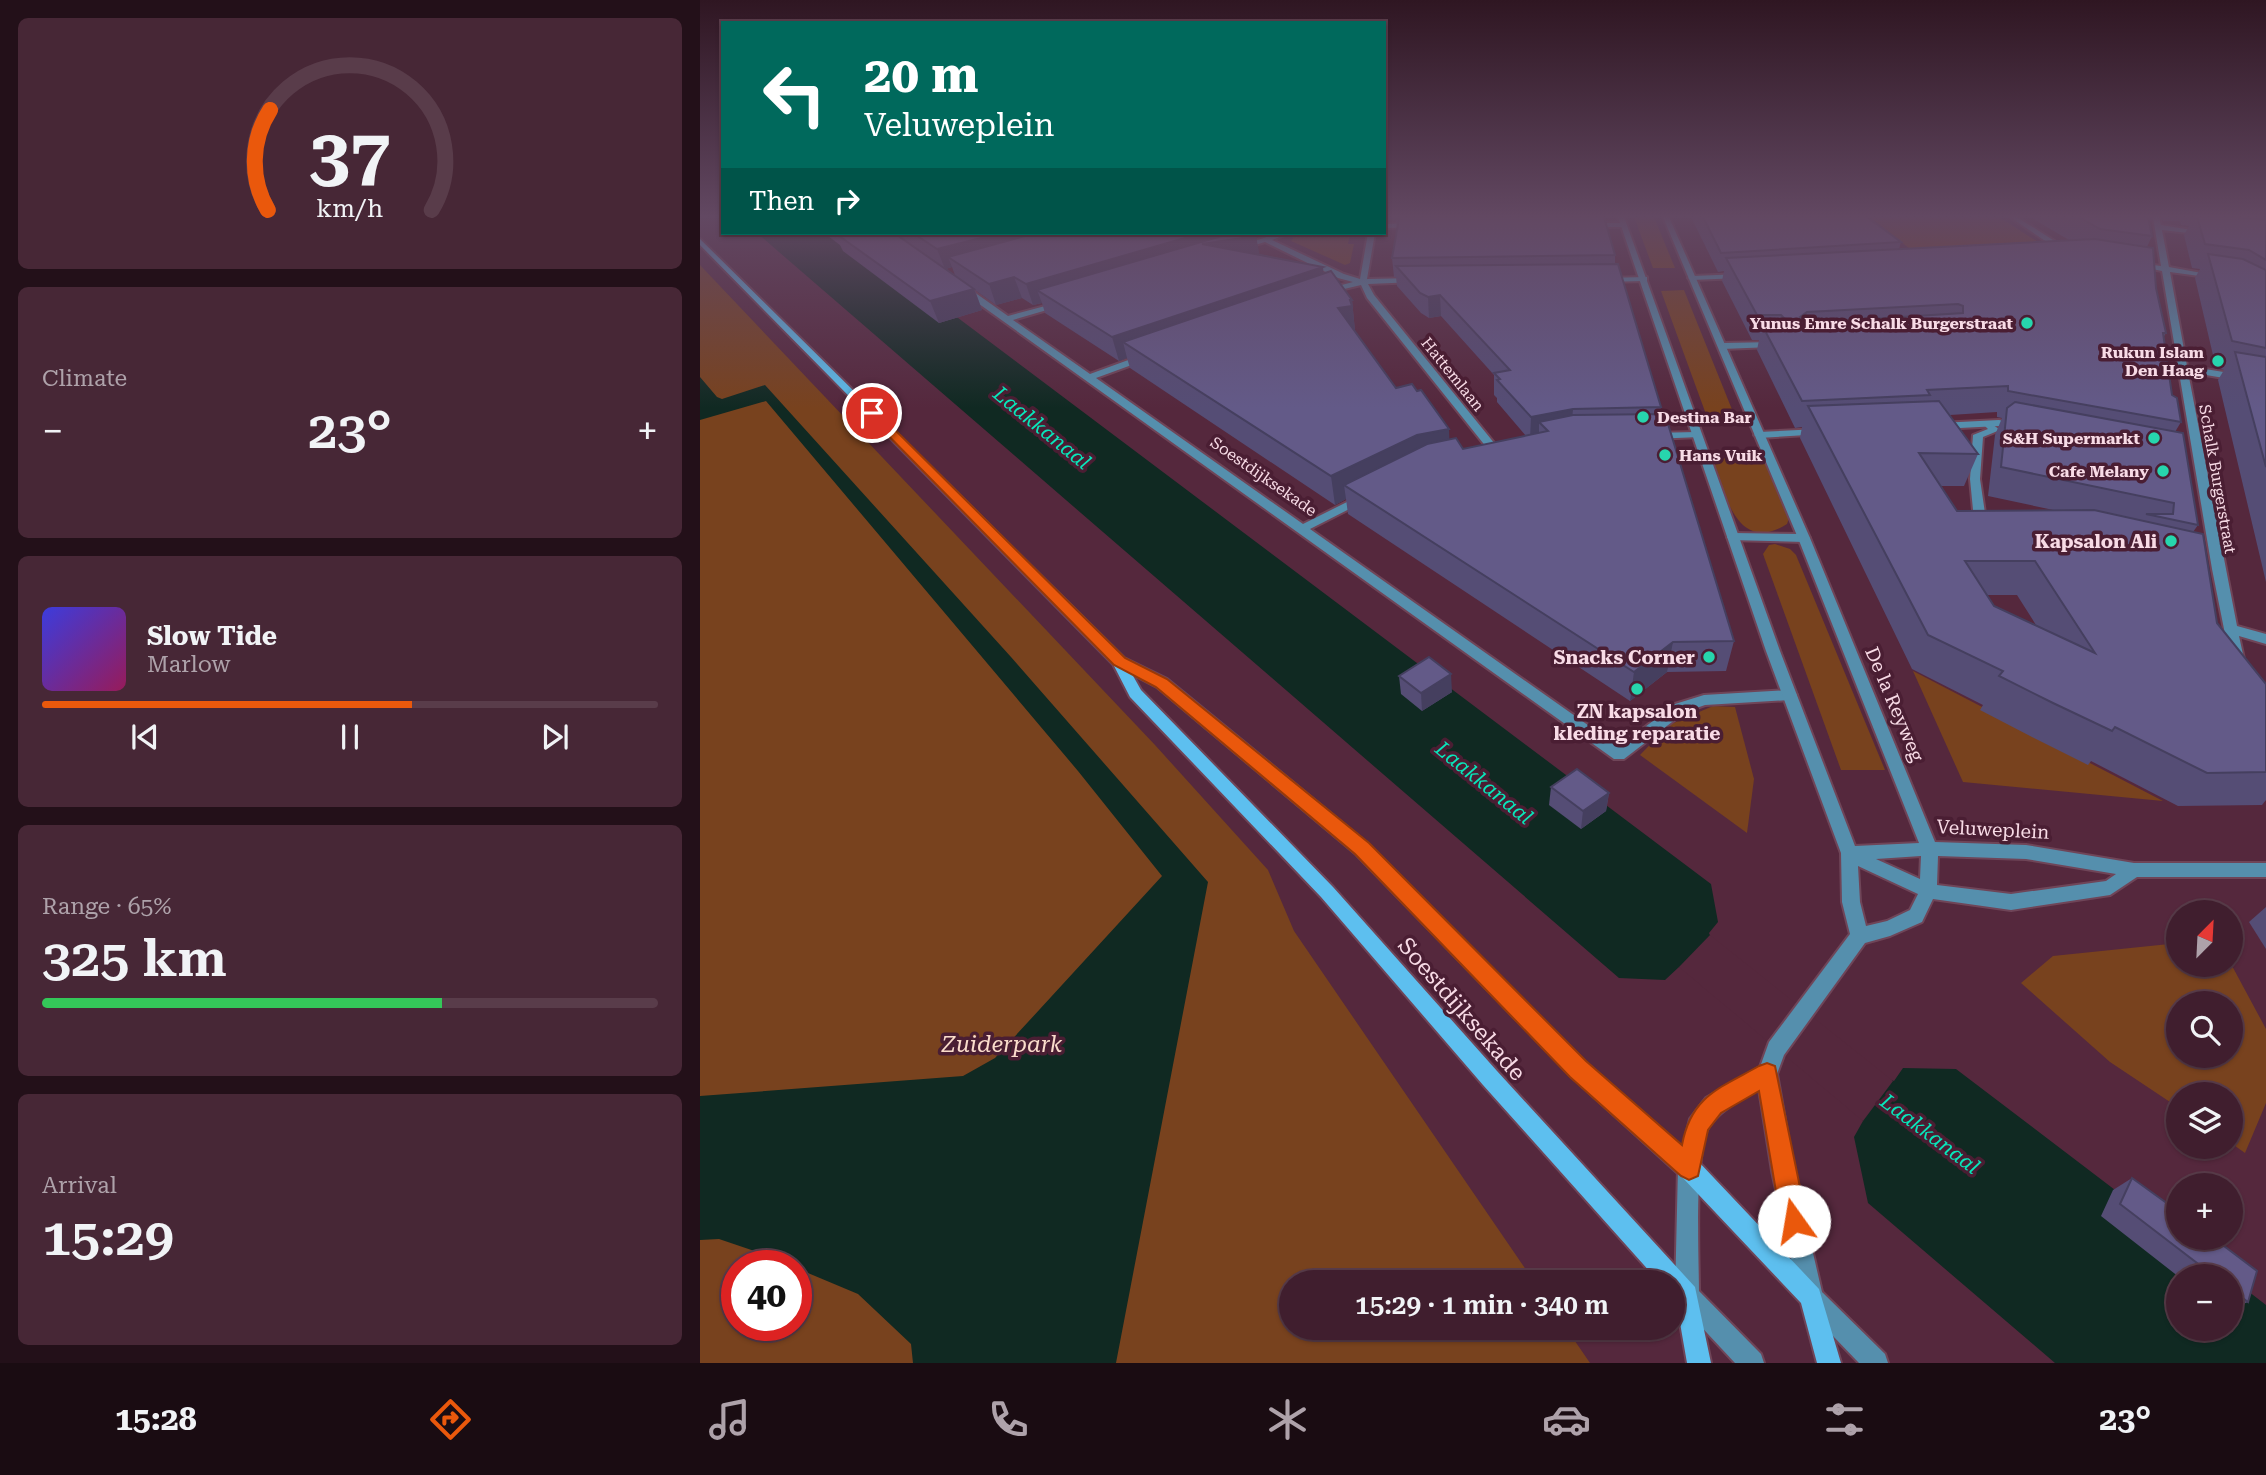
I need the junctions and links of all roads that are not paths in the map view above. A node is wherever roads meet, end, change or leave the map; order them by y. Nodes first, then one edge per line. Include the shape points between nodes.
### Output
1 (740, 281) edge
2 (1358, 281) edge
3 (1408, 281) edge
4 (1645, 281) edge
5 (1693, 281) edge
6 (2167, 281) edge
7 (1363, 282) junction
8 (954, 283) edge
9 (1317, 295) edge
10 (1071, 299) edge
11 (1007, 319) junction
12 (1772, 344) edge
13 (1722, 346) junction
14 (1151, 355) edge
15 (2183, 368) junction
16 (1087, 378) junction
17 (2266, 382) edge
18 (1988, 424) junction
19 (1923, 427) edge
20 (2025, 428) edge
21 (1833, 431) edge
22 (1696, 435) junction
23 (1759, 435) junction
24 (1635, 436) edge
25 (1508, 449) edge
26 (1375, 492) edge
27 (1979, 520) edge
28 (1302, 528) junction
29 (1733, 537) junction
30 (1804, 538) junction
31 (2230, 629) junction
32 (2266, 639) edge
33 (1119, 661) junction
34 (2245, 669) edge
35 (1790, 695) junction
36 (1930, 849) junction
37 (1849, 853) junction
38 (2134, 870) junction
39 (2266, 870) edge
40 (1928, 891) junction
41 (1859, 936) junction
42 (1767, 1074) junction
43 (1689, 1168) junction
44 (1687, 1296) junction
45 (1811, 1297) junction
46 (1699, 1363) edge
47 (1752, 1363) edge
48 (1829, 1363) edge
49 (1876, 1363) edge

1 - 33 main road, Soestdijksekade
2 - 7 street
3 - 7 street
4 - 22 street
5 - 13 street, De la Reyweg
6 - 15 street, Schalk Burgerstraat
7 - 9 street
7 - 25 street, Hattemlaan via 1489,453
8 - 11 street, Soestdijksekade
10 - 11 street
11 - 16 street, Soestdijksekade
12 - 13 street
13 - 23 street, De la Reyweg
14 - 16 street
15 - 17 street
15 - 31 street, Schalk Burgerstraat via 2213,567
16 - 28 street, Soestdijksekade
18 - 19 street
18 - 20 street
18 - 27 street via 1995,430 1978,435 1975,479
21 - 23 street
22 - 24 street
22 - 29 street
23 - 30 street, De la Reyweg
26 - 28 street
28 - 35 street, Soestdijksekade via 1619,755 1679,708 1704,700
29 - 30 street
29 - 35 street
30 - 36 street, De la Reyweg
31 - 32 street
31 - 34 street, Schalk Burgerstraat
33 - 43 main road, Soestdijksekade via 1162,683 1362,849 1578,1069
33 - 44 main road, Soestdijksekade via 1135,693 1327,892
35 - 37 street
36 - 37 street, Veluweplein
36 - 38 street, Veluweplein via 2026,852
36 - 40 street, De la Reyweg
37 - 40 street
37 - 41 street via 1851,902
38 - 39 street, Veluweplein
38 - 40 street via 2110,888 2011,902
40 - 41 street via 1916,916
41 - 42 street via 1776,1049
42 - 43 street via 1713,1105 1697,1126
42 - 45 street
43 - 44 street
43 - 45 main road
44 - 46 main road
44 - 47 street
45 - 48 main road
45 - 49 street

